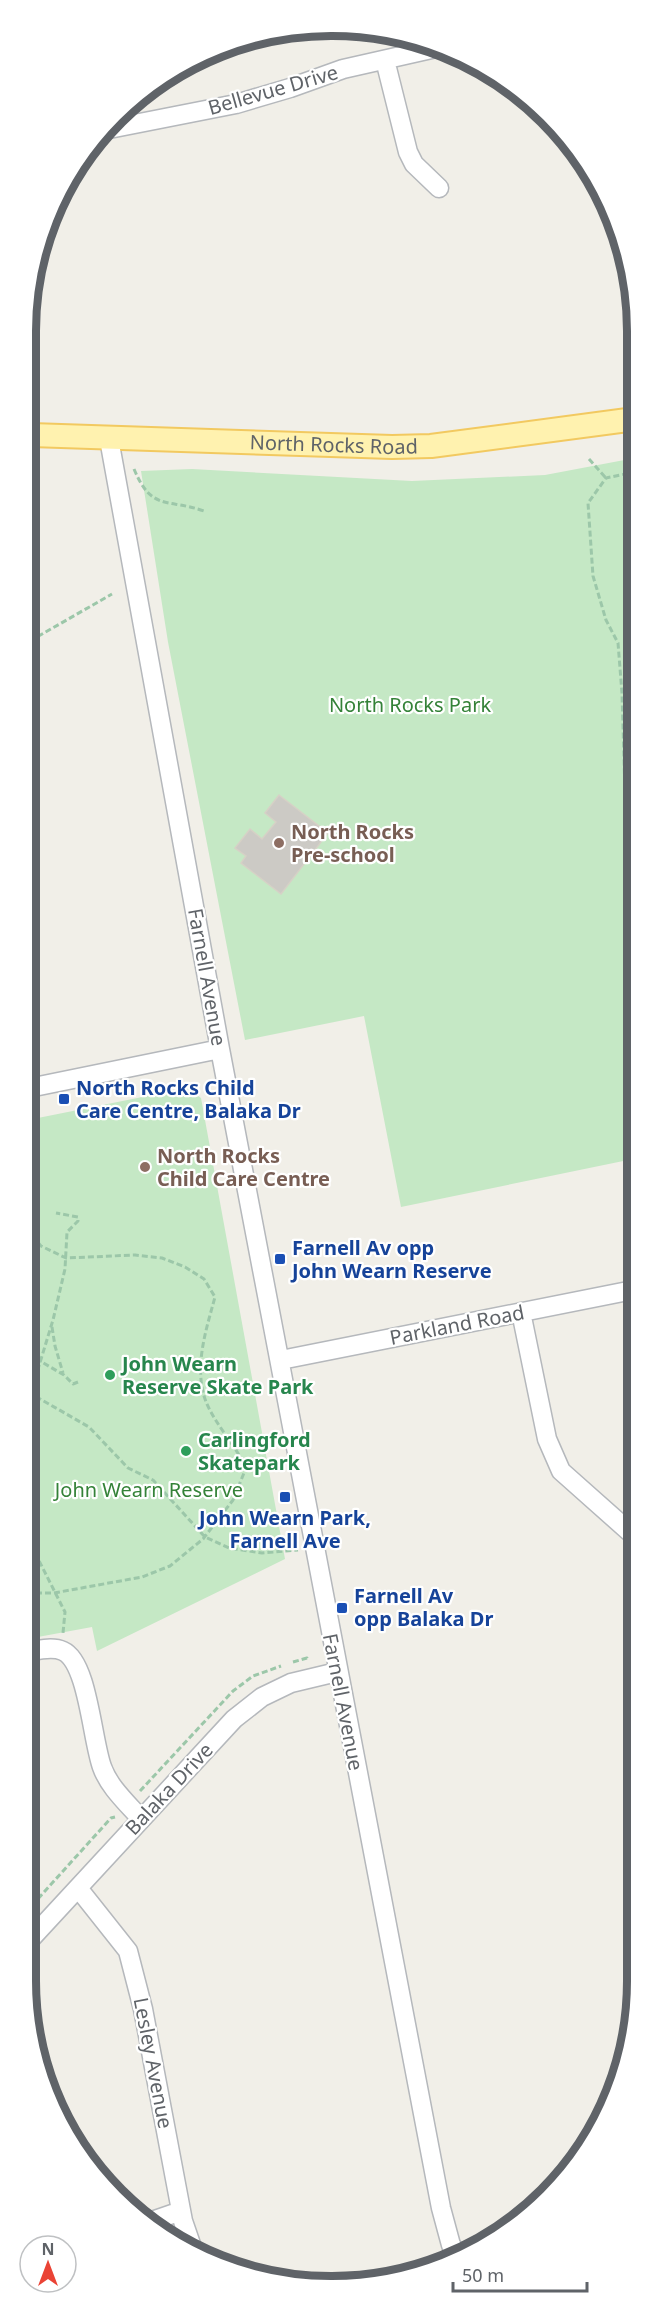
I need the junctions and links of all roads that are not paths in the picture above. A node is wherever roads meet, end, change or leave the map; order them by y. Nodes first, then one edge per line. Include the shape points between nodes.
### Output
1 (423, 51) edge
2 (385, 60) junction
3 (119, 127) edge
4 (439, 188) dead end
5 (627, 420) edge
6 (36, 435) edge
7 (109, 439) junction
8 (220, 1049) junction
9 (36, 1086) edge
10 (627, 1291) edge
11 (521, 1312) junction
12 (281, 1360) junction
13 (627, 1530) edge
14 (36, 1650) edge
15 (337, 1672) junction
16 (141, 1819) junction
17 (78, 1888) junction
18 (36, 1933) edge
19 (181, 2211) junction
20 (158, 2219) edge
21 (190, 2239) edge
22 (455, 2249) edge

1 - 2 street, Bellevue Drive
2 - 3 street, Bellevue Drive via 343,69 236,104
2 - 4 street via 408,152 414,164
5 - 7 main road, North Rocks Road via 431,446
6 - 7 main road, North Rocks Road
7 - 8 street, Farnell Avenue
8 - 9 street
8 - 12 street, Farnell Avenue
10 - 11 street, Parkland Road
11 - 12 street, Parkland Road
11 - 13 street via 547,1439 561,1471
12 - 15 street, Farnell Avenue
14 - 16 street via 62,1650 75,1661 102,1769
15 - 16 street, Balaka Drive via 291,1683 262,1697 234,1719
15 - 22 street, Farnell Avenue via 441,2208
16 - 17 street, Balaka Drive
17 - 18 street, Balaka Drive
17 - 19 street, Lesley Avenue via 128,1951 143,2009
19 - 20 street
19 - 21 street, Lesley Avenue

